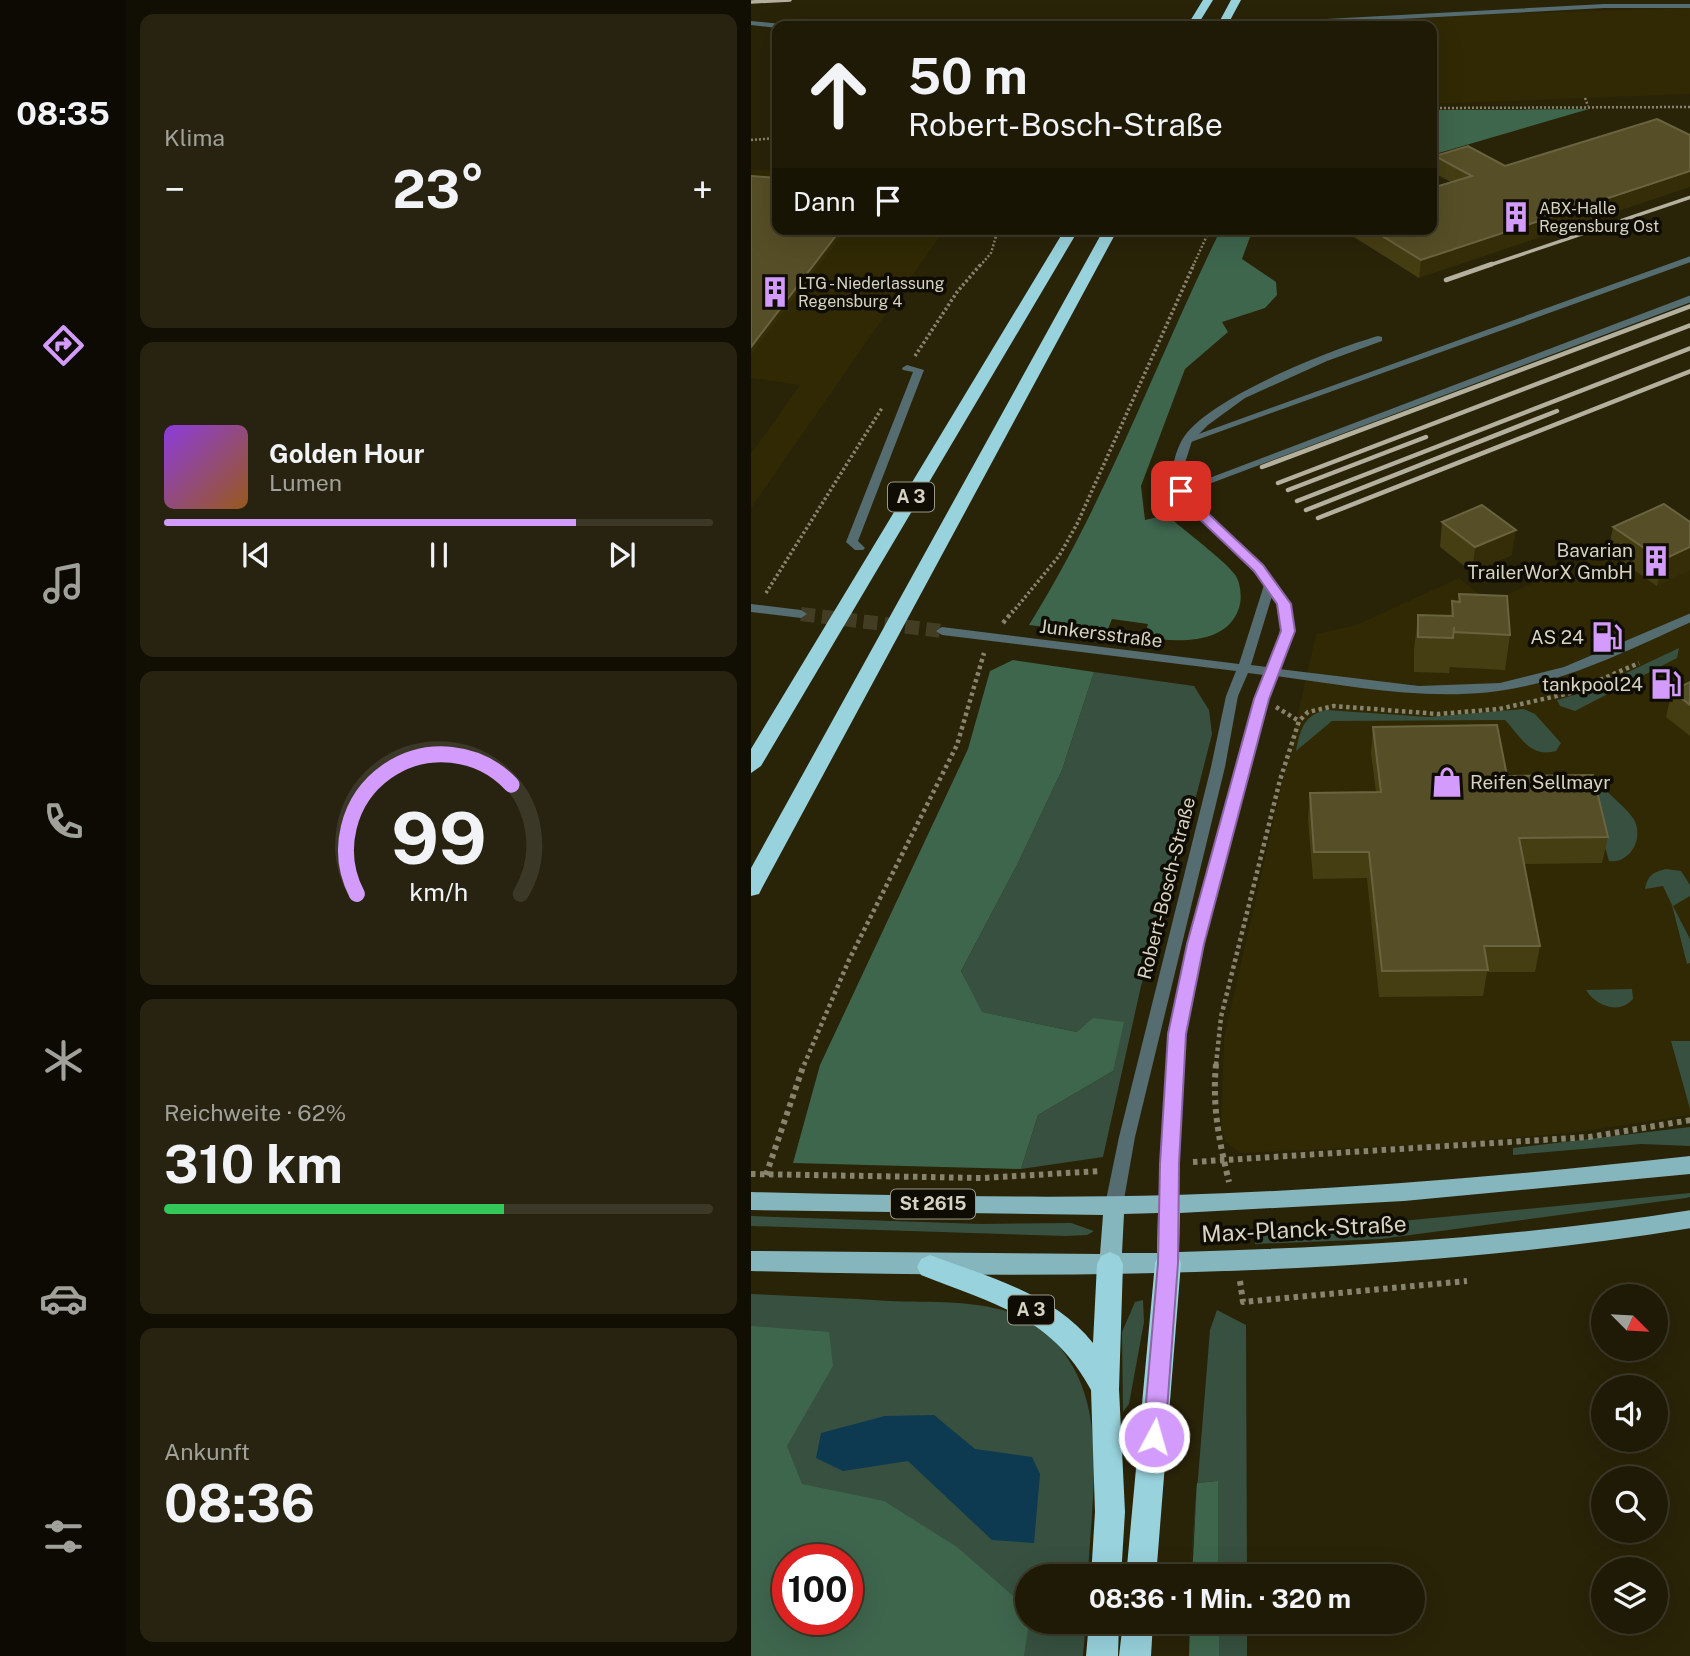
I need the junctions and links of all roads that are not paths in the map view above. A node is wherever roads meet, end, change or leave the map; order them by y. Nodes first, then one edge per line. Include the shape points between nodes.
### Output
1 (1208, 0) edge
2 (1236, 0) edge
3 (1690, 6) edge
4 (1195, 21) edge
5 (1225, 21) edge
6 (1326, 21) edge
7 (751, 23) edge
8 (772, 25) edge
9 (1068, 235) edge
10 (1108, 235) edge
11 (1690, 259) edge
12 (1690, 298) edge
13 (1378, 339) dead end
14 (907, 368) road end
15 (1187, 440) junction
16 (1181, 491) junction
17 (859, 548) dead end
18 (1269, 586) junction
19 (754, 608) edge
20 (801, 614) tunnel mouth
21 (1690, 617) edge
22 (942, 631) tunnel mouth
23 (1257, 672) junction
24 (751, 766) edge
25 (751, 888) edge
26 (1690, 1165) edge
27 (751, 1200) edge
28 (1169, 1204) junction
29 (1114, 1205) junction
30 (1690, 1219) edge
31 (751, 1261) edge
32 (1168, 1263) junction
33 (1110, 1264) junction
34 (930, 1266) junction
35 (1105, 1389) junction
36 (1107, 1564) edge
37 (1142, 1564) edge
38 (1103, 1634) edge
39 (1137, 1634) edge
40 (1102, 1656) edge
41 (1135, 1656) edge

1 - 4 highway
2 - 5 highway
3 - 6 street via 1604,6
7 - 8 street
9 - 24 highway, A 3
10 - 25 highway, A 3
11 - 15 street
12 - 16 street
13 - 15 street via 1241,396
14 - 17 street via 919,370 852,542
15 - 16 street via 1178,466
16 - 18 street, Robert-Bosch-Straße via 1258,568
18 - 23 street, Robert-Bosch-Straße
18 - 23 street, Robert-Bosch-Straße via 1284,604 1288,631
19 - 20 street
21 - 23 street via 1581,666 1525,682 1471,690 1419,690
22 - 23 street, Junkersstraße
23 - 28 street, Robert-Bosch-Straße via 1177,1034
23 - 29 street, Robert-Bosch-Straße via 1232,696
26 - 28 main road, Max-Planck-Straße via 1391,1193
27 - 29 main road, Max-Planck-Straße / St 2615
28 - 29 main road, Max-Planck-Straße / St 2615
28 - 32 main road
29 - 33 main road
30 - 32 main road, Max-Planck-Straße via 1412,1251
31 - 34 main road, Max-Planck-Straße
32 - 33 main road, Max-Planck-Straße
32 - 37 highway
33 - 34 main road, Max-Planck-Straße
33 - 35 highway, A 3
34 - 35 highway, A 3 via 1034,1311 1064,1329 1085,1353
35 - 36 highway, A 3 via 1110,1512
38 - 40 highway
39 - 41 highway

